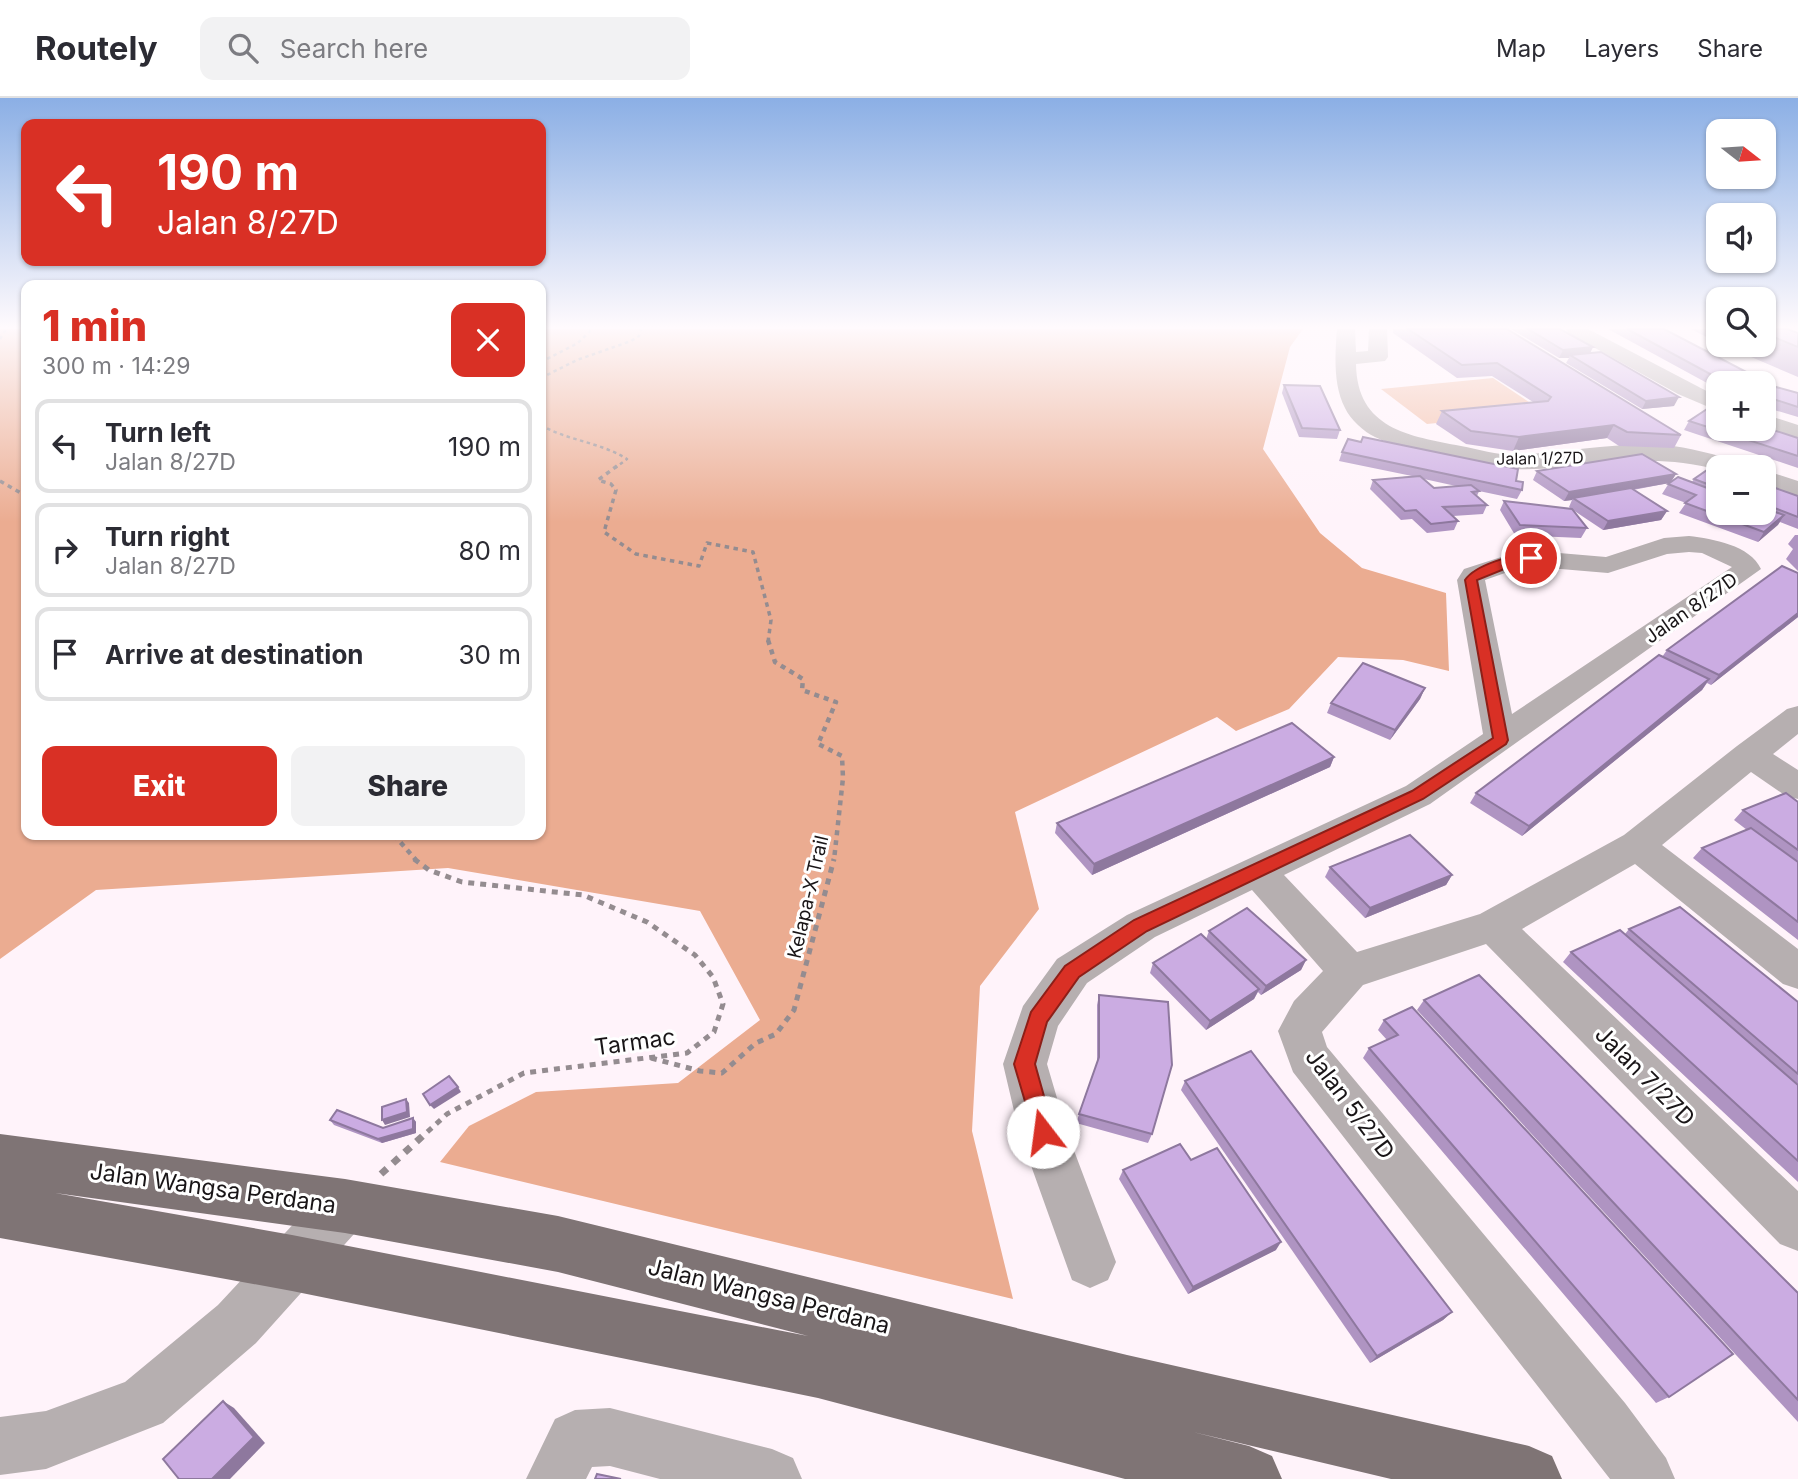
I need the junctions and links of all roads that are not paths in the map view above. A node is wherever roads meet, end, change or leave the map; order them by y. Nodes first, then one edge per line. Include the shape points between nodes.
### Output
1 (1351, 393) edge
2 (1776, 425) edge
3 (1653, 430) edge
4 (1798, 433) edge
5 (1694, 456) junction
6 (1706, 459) edge
7 (1776, 481) edge
8 (1798, 489) edge
9 (1798, 717) edge
10 (1501, 740) junction
11 (1749, 754) junction
12 (1798, 787) edge
13 (1637, 845) junction
14 (1256, 869) junction
15 (1493, 926) junction
16 (1349, 972) junction
17 (1798, 972) edge
18 (0, 1160) edge
19 (345, 1206) junction
20 (0, 1211) edge
21 (1798, 1226) edge
22 (1090, 1262) dead end
23 (292, 1263) junction
24 (0, 1446) edge
25 (566, 1459) edge
26 (772, 1479) edge
27 (1249, 1479) edge
28 (1529, 1479) edge
29 (1646, 1479) edge

1 - 5 street, Jalan 1/27D via 1355,407 1370,424 1421,445 1510,462 1661,452
2 - 4 street
3 - 5 street
5 - 6 street, Jalan 1/27D
7 - 8 street
9 - 11 street, Jalan 5/27D
10 - 10 street, Jalan 8/27D via 1471,580 1474,575 1523,558 1608,565 1689,544 1707,546 1744,562 1747,569
10 - 14 street, Jalan 8/27D via 1418,795
11 - 12 street
11 - 13 street, Jalan 5/27D
13 - 15 street, Jalan 5/27D
13 - 17 street
14 - 16 street
14 - 22 street, Jalan 8/27D via 1141,926 1072,971 1038,1018 1025,1064 1043,1132
15 - 16 street, Jalan 5/27D
15 - 21 street, Jalan 7/27D
16 - 29 street, Jalan 5/27D via 1308,1014 1300,1031 1309,1058
18 - 19 main road, Jalan Wangsa Perdana
19 - 23 street
19 - 28 main road, Jalan Wangsa Perdana via 558,1244 1127,1386
20 - 23 main road
23 - 24 street via 237,1324 143,1404 46,1440
23 - 27 main road via 818,1368
25 - 26 street via 610,1437

